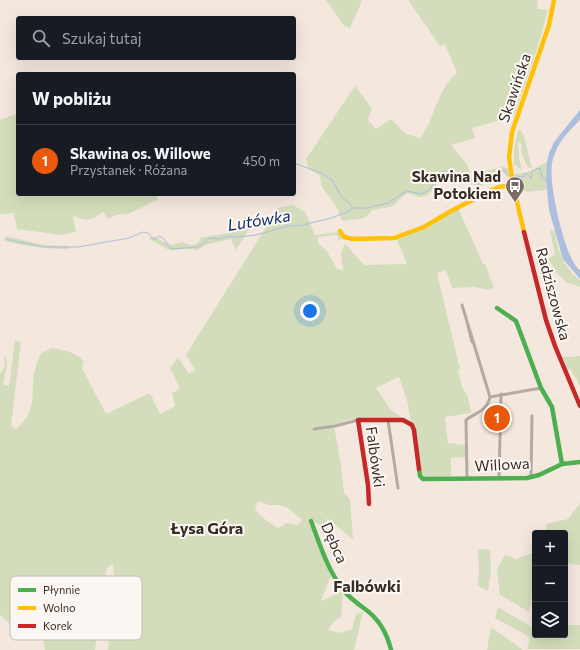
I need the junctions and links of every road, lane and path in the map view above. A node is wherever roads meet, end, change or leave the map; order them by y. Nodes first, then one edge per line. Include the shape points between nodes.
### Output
1 (554, 0) edge
2 (513, 185) junction
3 (340, 231) dead end
4 (462, 305) dead end
5 (497, 308) dead end
6 (541, 388) junction
7 (501, 394) junction
8 (490, 397) junction
9 (580, 406) edge
10 (532, 416) dead end
11 (358, 420) junction
12 (388, 420) junction
13 (314, 429) dead end
14 (580, 462) edge
15 (562, 464) junction
16 (531, 477) junction
17 (423, 479) joint
18 (467, 479) junction
19 (499, 479) junction
20 (398, 488) dead end
21 (369, 504) dead end
22 (311, 521) dead end
23 (391, 650) edge

1 - 2 street, Skawińska via 549,25 512,132 510,157
2 - 3 street via 492,190 451,210 424,227 394,238 353,239 344,237
2 - 9 street, Radziszowska via 550,332
4 - 8 street
5 - 6 street via 516,321
6 - 7 street
6 - 15 street via 552,407
7 - 8 street
7 - 19 street
8 - 18 street via 485,407 466,420
10 - 16 street
11 - 12 street, Falbówki
11 - 13 street
11 - 21 street, Falbówki
12 - 17 street, Falbówki via 403,420 412,425 420,476
12 - 20 street, Falbówki
14 - 15 street, Willowa
15 - 16 street, Willowa
16 - 19 street, Willowa
17 - 18 street, Willowa
18 - 19 street, Willowa
22 - 23 street, Dębca via 329,565 343,590 378,619

